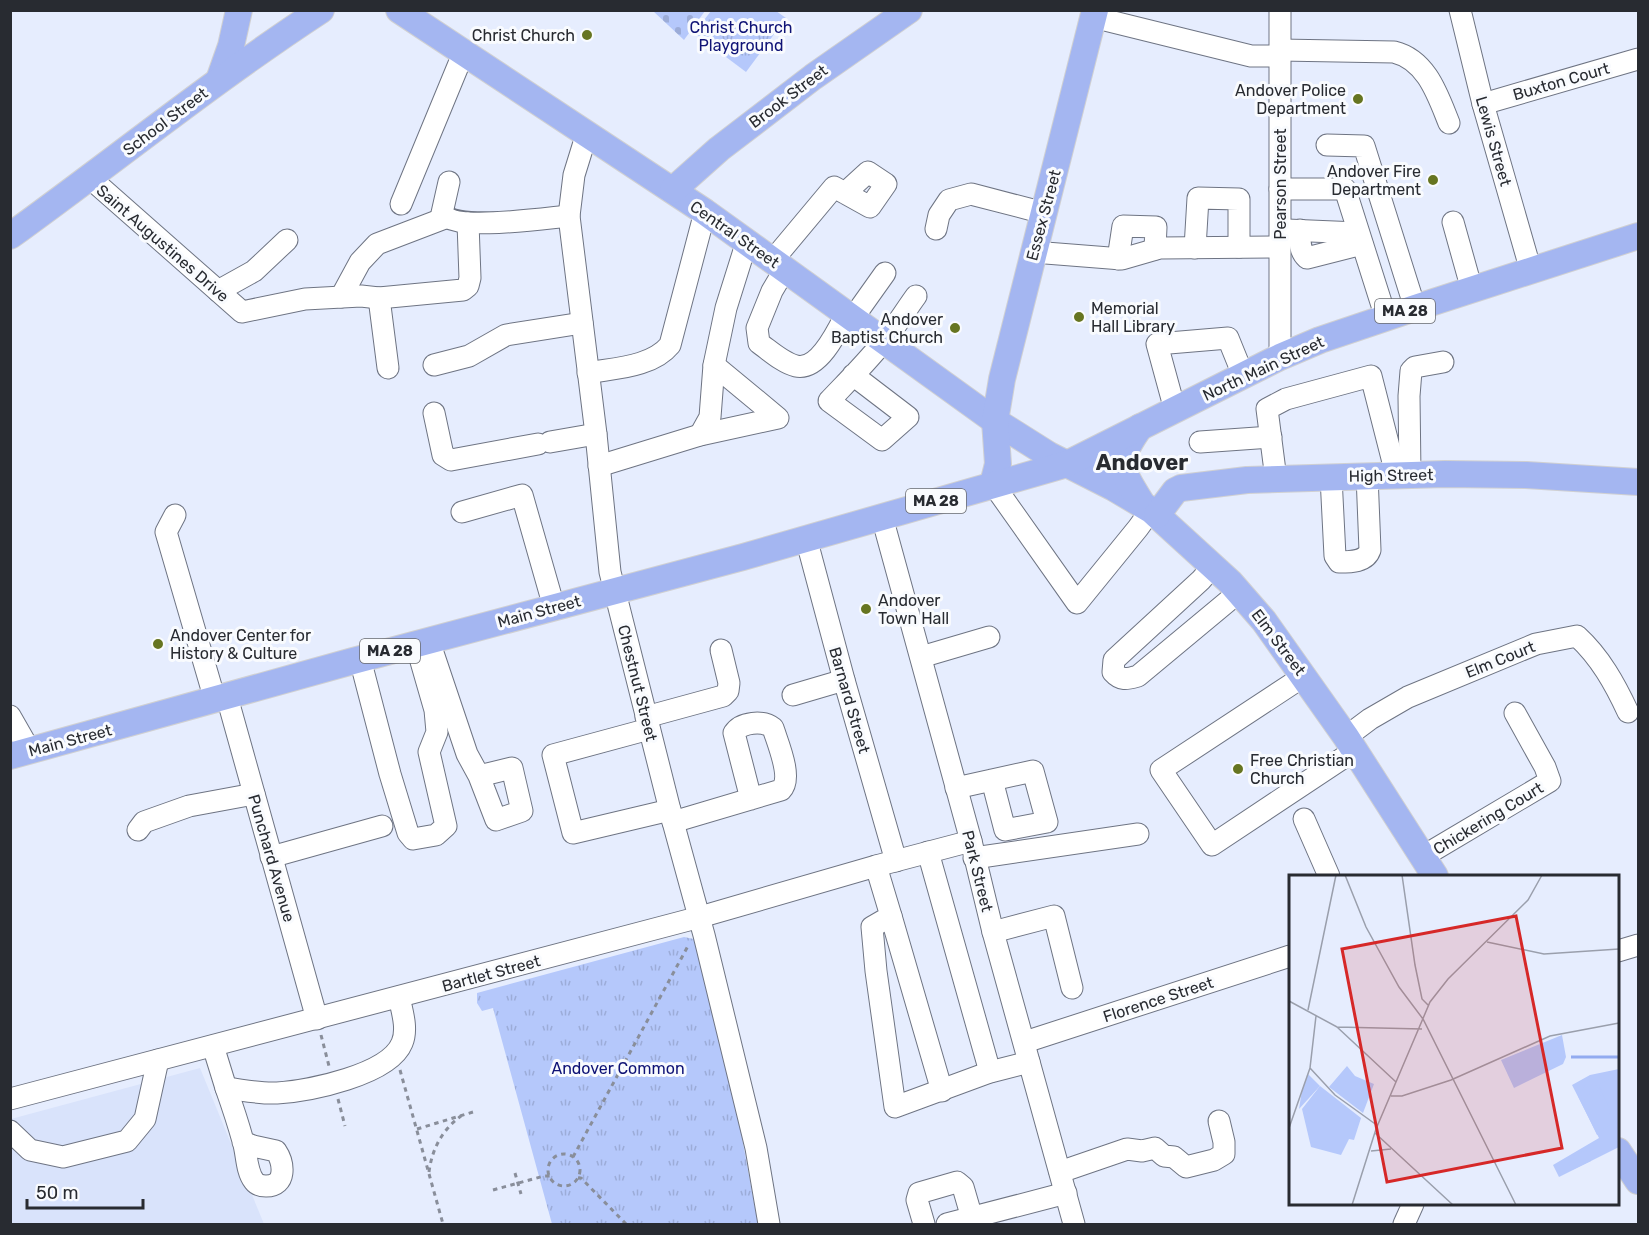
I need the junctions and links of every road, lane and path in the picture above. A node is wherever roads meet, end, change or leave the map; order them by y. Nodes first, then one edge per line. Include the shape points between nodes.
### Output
1 (239, 10) edge
2 (321, 10) edge
3 (399, 10) edge
4 (909, 10) edge
5 (1280, 10) edge
6 (1460, 10) edge
7 (1094, 14) edge
8 (1280, 53) junction
9 (464, 54) junction
10 (1638, 59) edge
11 (219, 80) junction
12 (1483, 104) junction
13 (1449, 123) dead end
14 (587, 133) junction
15 (1327, 145) dead end
16 (90, 178) junction
17 (449, 182) dead end
18 (1280, 189) junction
19 (673, 190) junction
20 (845, 193) dead end
21 (401, 204) dead end
22 (705, 212) junction
23 (1044, 213) junction
24 (569, 216) junction
25 (445, 218) junction
26 (468, 222) junction
27 (1453, 222) dead end
28 (936, 229) dead end
29 (10, 236) edge
30 (1287, 236) junction
31 (1638, 236) edge
32 (1360, 238) junction
33 (287, 240) dead end
34 (747, 242) junction
35 (1195, 248) junction
36 (1239, 248) junction
37 (1155, 249) junction
38 (1034, 252) junction
39 (1118, 259) junction
40 (779, 265) junction
41 (1531, 271) junction
42 (885, 273) dead end
43 (1472, 290) junction
44 (218, 291) junction
45 (916, 296) dead end
46 (341, 297) junction
47 (379, 298) junction
48 (1415, 308) junction
49 (849, 316) junction
50 (1386, 318) junction
51 (582, 323) junction
52 (884, 341) junction
53 (1280, 357) junction
54 (1443, 362) dead end
55 (434, 365) dead end
56 (714, 365) junction
57 (388, 368) dead end
58 (588, 373) junction
59 (853, 375) dead end
60 (1243, 375) junction
61 (1175, 410) junction
62 (434, 413) dead end
63 (995, 421) junction
64 (1140, 427) junction
65 (596, 434) junction
66 (700, 435) junction
67 (1271, 437) junction
68 (1200, 442) dead end
69 (1067, 464) junction
70 (599, 466) junction
71 (1403, 474) junction
72 (1367, 475) junction
73 (1331, 477) junction
74 (1276, 478) junction
75 (1638, 482) edge
76 (993, 484) junction
77 (1150, 510) junction
78 (462, 512) dead end
79 (175, 515) dead end
80 (882, 517) junction
81 (806, 538) junction
82 (1213, 566) junction
83 (614, 591) junction
84 (1239, 592) junction
85 (554, 607) junction
86 (989, 637) dead end
87 (423, 642) junction
88 (721, 650) dead end
89 (921, 657) junction
90 (360, 659) junction
91 (1304, 676) junction
92 (844, 680) junction
93 (793, 695) dead end
94 (221, 699) junction
95 (1628, 712) dead end
96 (1515, 713) dead end
97 (10, 716) edge
98 (648, 723) junction
99 (1351, 744) junction
100 (20, 754) edge
101 (479, 776) dead end
102 (992, 780) dead end
103 (956, 788) junction
104 (254, 794) junction
105 (751, 799) dead end
106 (672, 816) junction
107 (1304, 819) dead end
108 (382, 826) dead end
109 (138, 830) dead end
110 (1138, 834) dead end
111 (972, 850) junction
112 (928, 852) junction
113 (271, 857) junction
114 (886, 863) junction
115 (1428, 867) edge
116 (1329, 875) edge
117 (891, 916) junction
118 (697, 927) junction
119 (993, 932) junction
120 (1638, 945) edge
121 (1619, 950) edge
122 (1289, 956) edge
123 (1072, 988) dead end
124 (399, 997) junction
125 (317, 1019) junction
126 (213, 1046) junction
127 (1027, 1052) junction
128 (395, 1054) junction
129 (158, 1060) junction
130 (990, 1072) junction
131 (226, 1088) junction
132 (942, 1091) junction
133 (10, 1099) edge
134 (473, 1112) dead end
135 (461, 1116) junction
136 (1219, 1121) dead end
137 (416, 1129) junction
138 (10, 1131) edge
139 (243, 1142) dead end
140 (1619, 1154) edge
141 (573, 1157) junction
142 (1060, 1172) junction
143 (515, 1173) dead end
144 (429, 1175) junction
145 (550, 1176) junction
146 (578, 1178) junction
147 (1638, 1181) edge
148 (518, 1183) junction
149 (494, 1190) dead end
150 (1066, 1193) junction
151 (521, 1194) dead end
152 (1412, 1205) edge
153 (972, 1218) junction
154 (443, 1224) edge
155 (626, 1224) edge
156 (769, 1224) edge
157 (924, 1224) edge
158 (947, 1224) edge
159 (1074, 1224) edge
160 (1404, 1224) edge

1 - 11 main road
2 - 11 main road, School Street
3 - 9 main road, Central Street
4 - 19 main road, Brook Street via 813,77 719,149
5 - 8 street, Pearson Street
6 - 12 street, Lewis Street
7 - 8 street via 1251,56
7 - 23 main road, Essex Street
8 - 13 street via 1403,54 1429,79
8 - 18 street, Pearson Street
9 - 14 main road, Central Street
9 - 21 street
10 - 12 street, Buxton Court
11 - 16 main road, School Street
12 - 41 street, Lewis Street
14 - 19 main road, Central Street
14 - 24 street, Chestnut Street via 574,175
15 - 48 street via 1364,146
16 - 29 main road, School Street
16 - 44 street, Saint Augustines Drive
17 - 25 street via 442,208
18 - 30 street, Pearson Street
18 - 32 street via 1345,189
19 - 22 main road, Central Street
20 - 40 street via 834,187
22 - 34 main road, Central Street
22 - 58 street via 670,345 649,360
23 - 28 street via 971,194 949,200
23 - 38 main road, Essex Street
24 - 26 street
24 - 51 street, Chestnut Street
25 - 26 street
25 - 46 street via 377,244 360,262
26 - 47 street via 468,286 463,290
27 - 43 street
30 - 32 street
30 - 36 street
30 - 53 street, Pearson Street
31 - 41 main road, North Main Street / MA 28
32 - 50 street
33 - 44 street via 254,271
34 - 40 main road, Central Street
34 - 56 street via 726,308
35 - 36 street
35 - 36 street via 1198,198 1239,199
35 - 37 street
37 - 39 street
37 - 39 street via 1156,227 1123,226
38 - 39 street
38 - 63 main road, Essex Street
40 - 49 main road, Central Street
40 - 49 street via 757,328 759,343 772,353 795,366 813,362
41 - 43 main road, North Main Street / MA 28
42 - 49 street
43 - 48 main road, North Main Street / MA 28
44 - 46 street, Saint Augustines Drive via 242,312 305,299
45 - 52 street
46 - 47 street
47 - 57 street
48 - 50 main road, North Main Street / MA 28
49 - 52 main road, Central Street
50 - 53 main road, North Main Street / MA 28
51 - 55 street via 506,335 470,356
51 - 58 street, Chestnut Street
52 - 59 street
52 - 63 main road, Central Street
53 - 60 main road, North Main Street / MA 28
54 - 71 street via 1411,371
56 - 66 street via 710,417
56 - 66 street via 778,418
58 - 65 street, Chestnut Street
60 - 61 main road, North Main Street / MA 28
60 - 61 street via 1228,338 1156,344
61 - 64 main road, North Main Street / MA 28
62 - 65 street via 443,454 451,460
63 - 69 main road, Central Street
63 - 76 main road, Essex Street via 998,464
64 - 69 main road, North Main Street / MA 28
64 - 77 main road via 1124,451 1122,467
65 - 70 street, Chestnut Street
66 - 70 street
67 - 68 street
67 - 71 street via 1267,409 1286,399 1371,376
67 - 74 street
69 - 76 main road, Main Street / MA 28
69 - 77 main road, Elm Street
70 - 83 street, Chestnut Street
71 - 72 main road, High Street
71 - 75 main road, High Street via 1497,474
72 - 73 main road, High Street
72 - 73 street via 1370,550 1364,560 1344,562 1335,556
73 - 74 main road, High Street
74 - 77 main road, High Street via 1181,488
76 - 77 street via 1077,603
76 - 80 main road, Main Street / MA 28
77 - 82 main road, Elm Street
78 - 85 street via 522,495
79 - 94 street, Punchard Avenue via 166,532
80 - 81 main road, Main Street / MA 28
80 - 89 street, Park Street
81 - 83 main road, Main Street / MA 28
81 - 92 street, Barnard Street
82 - 84 main road, Elm Street
82 - 84 street via 1114,660 1113,672 1119,678 1138,676
83 - 85 main road, Main Street / MA 28
83 - 98 street, Chestnut Street
84 - 91 main road, Elm Street
85 - 87 main road, Main Street / MA 28
86 - 89 street
87 - 90 main road, Main Street / MA 28
87 - 90 street via 437,732 429,752 446,826 436,835 413,839 408,833
87 - 101 street
88 - 98 street via 729,683 723,696
89 - 103 street, Park Street
90 - 94 main road, Main Street / MA 28
91 - 99 main road, Elm Street
91 - 99 street via 1161,770 1212,845
92 - 93 street
92 - 114 street, Barnard Street
94 - 100 main road, Main Street / MA 28
94 - 104 street, Punchard Avenue
95 - 99 street, Elm Court via 1592,650 1577,636 1536,644 1418,693 1370,719
96 - 115 street, Chickering Court via 1550,781
97 - 100 street
98 - 106 street, Chestnut Street
98 - 106 street via 553,755 573,833
99 - 115 main road, Elm Street
102 - 103 street
103 - 111 street, Park Street
104 - 109 street via 189,806 144,822
104 - 113 street, Punchard Avenue
105 - 106 street
106 - 118 street, Chestnut Street
107 - 116 street
108 - 113 street
110 - 111 street, Bartlet Street
111 - 112 street, Bartlet Street
111 - 119 street, Park Street
112 - 114 street, Bartlet Street
112 - 130 street
113 - 125 street, Punchard Avenue
114 - 117 street, Barnard Street
114 - 118 street, Bartlet Street
117 - 132 street, Barnard Street
117 - 132 street, Florence Street via 872,927 896,1107
118 - 124 street, Bartlet Street
118 - 141 path
118 - 156 street, Chestnut Street via 756,1148
119 - 123 street via 1054,916
119 - 127 street, Park Street
120 - 121 street
122 - 127 street, Florence Street
124 - 125 street, Bartlet Street
124 - 128 street via 405,1030
125 - 126 street, Bartlet Street
126 - 129 street, Bartlet Street
126 - 131 street
127 - 130 street, Florence Street
127 - 142 street, Park Street
128 - 131 street via 373,1069 333,1083 277,1093
128 - 137 path
129 - 133 street, Bartlet Street
129 - 138 street via 146,1119 127,1141 63,1157 30,1150
130 - 132 street, Florence Street
131 - 139 street
134 - 135 path
135 - 137 path
135 - 144 path via 438,1140
136 - 142 street via 1224,1154 1214,1160 1186,1167 1155,1148 1127,1149
137 - 144 path
140 - 147 main road
141 - 145 path via 553,1159
141 - 146 path via 580,1167
142 - 150 street, Park Street
143 - 148 path
144 - 154 path
145 - 146 path via 556,1184 564,1186
145 - 148 path
146 - 155 path
148 - 149 path
148 - 151 path
150 - 153 street
150 - 159 street, Park Street
152 - 160 street
153 - 157 street via 963,1187 957,1182 919,1193 917,1200
153 - 158 street

